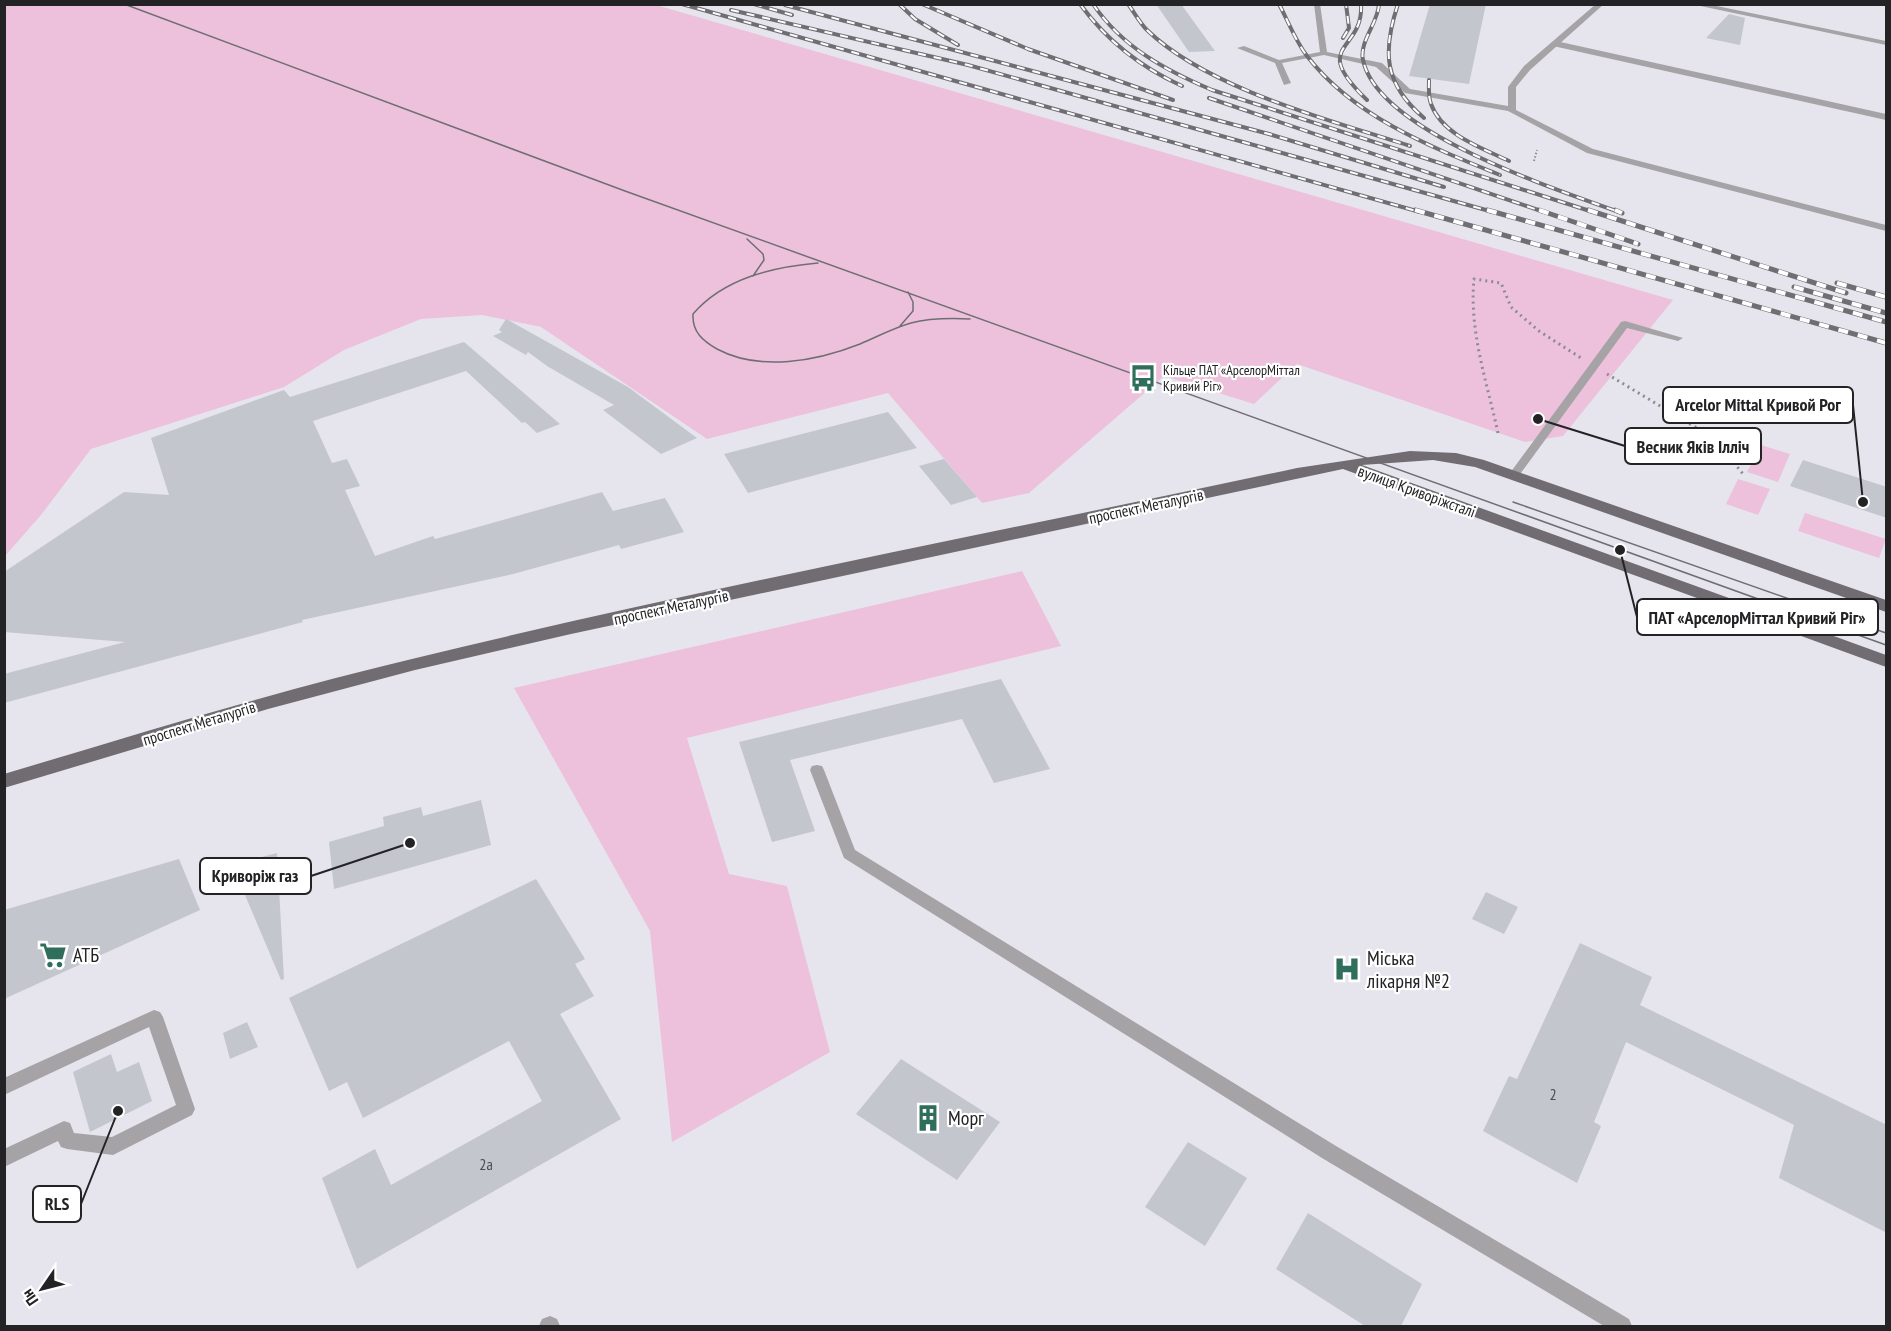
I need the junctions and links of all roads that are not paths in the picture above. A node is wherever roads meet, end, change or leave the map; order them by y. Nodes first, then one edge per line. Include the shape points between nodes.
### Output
1 (1317, 4) edge
2 (1601, 4) edge
3 (1694, 4) edge
4 (1887, 43) edge
5 (1556, 44) junction
6 (1241, 48) dead end
7 (1324, 53) junction
8 (1278, 62) junction
9 (1287, 83) dead end
10 (1512, 109) junction
11 (1887, 117) edge
12 (1887, 228) edge
13 (1678, 338) dead end
14 (1345, 465) junction
15 (1514, 475) junction
16 (1887, 606) edge
17 (1887, 661) edge
18 (817, 770) dead end
19 (4, 781) edge
20 (4, 1087) edge
21 (4, 1159) edge
22 (1622, 1326) edge

1 - 7 lane
2 - 5 lane
3 - 4 lane
5 - 10 lane via 1527,68 1512,87
5 - 11 street
6 - 8 lane
7 - 8 lane
7 - 10 lane via 1378,65 1408,91
8 - 9 lane
10 - 12 lane via 1590,151
13 - 15 lane via 1625,324
14 - 15 main road, вулиця Криворіжсталі via 1410,454 1436,454
14 - 17 main road, вулиця Криворіжсталі
14 - 19 main road, проспект Металургів via 415,663
15 - 16 main road, вулиця Криворіжсталі
18 - 22 lane via 849,854 1329,1152
20 - 21 lane via 154,1017 186,1109 113,1146 67,1141 64,1129

